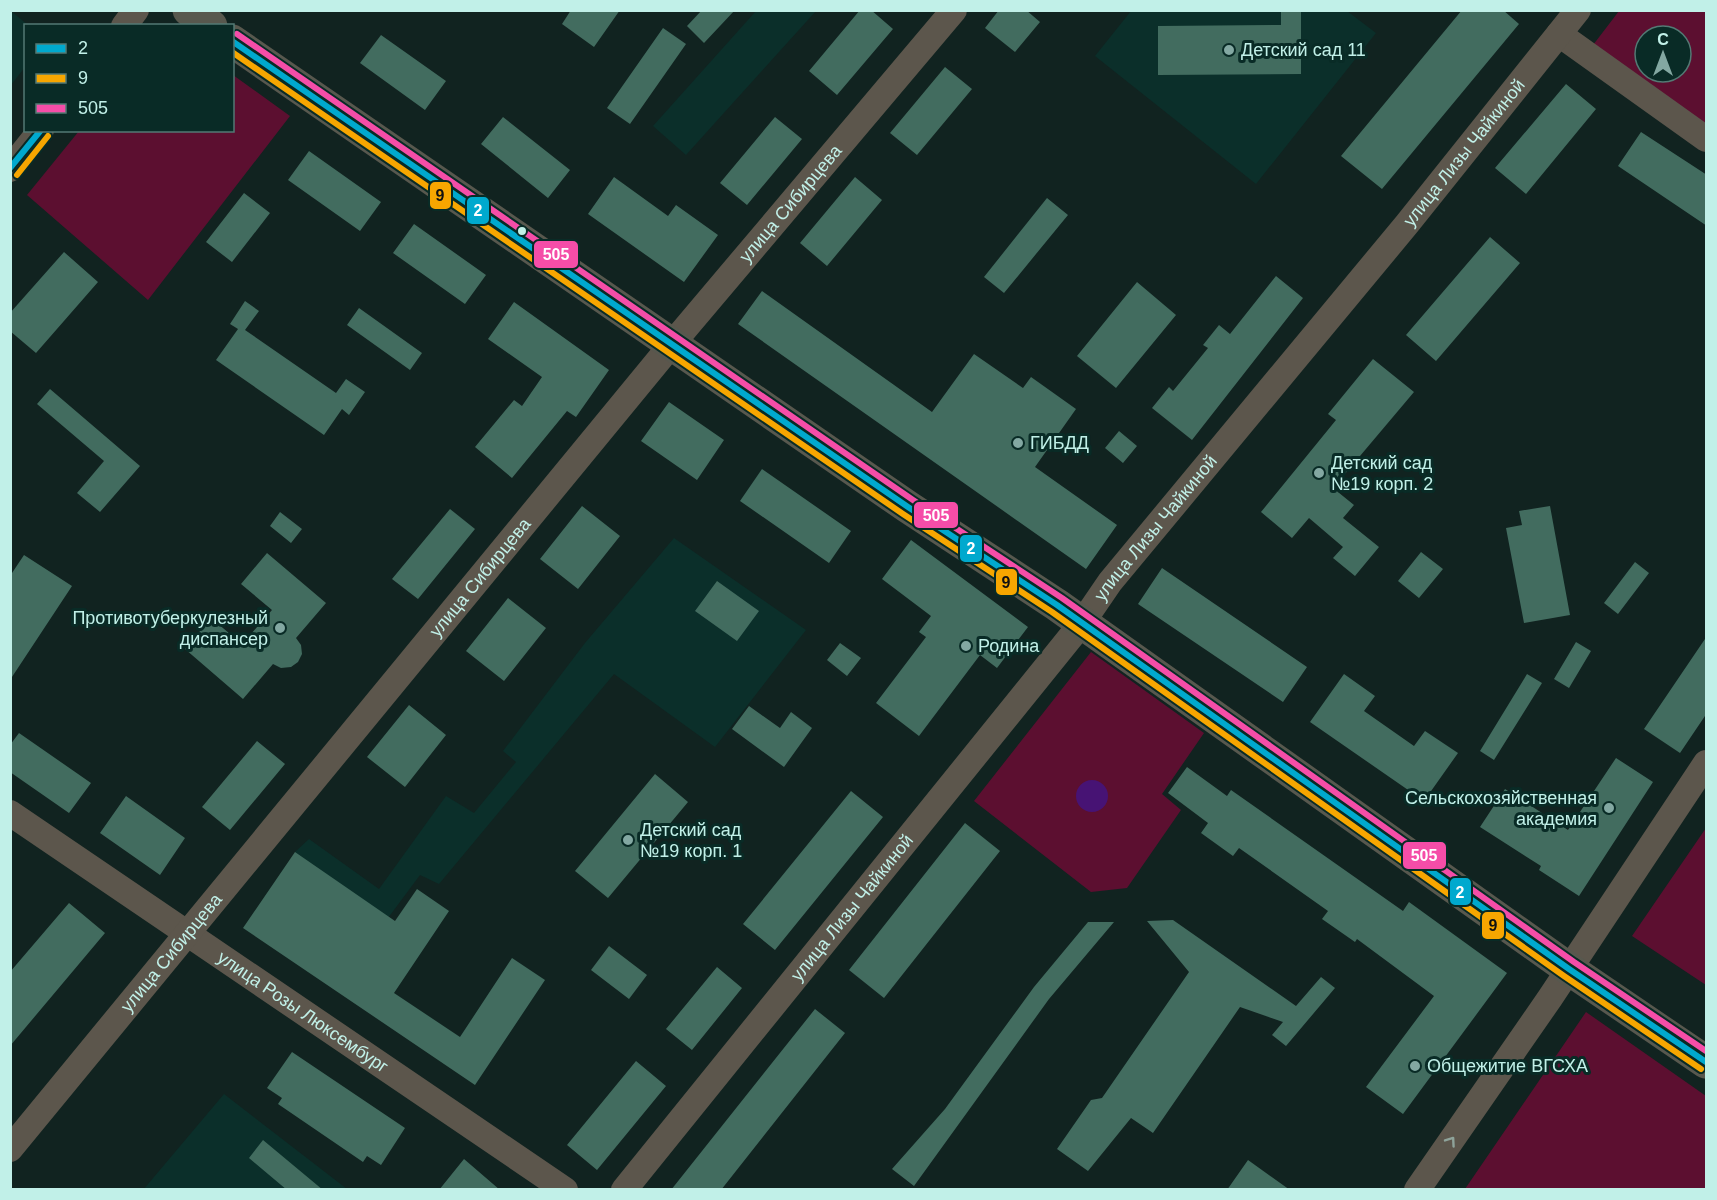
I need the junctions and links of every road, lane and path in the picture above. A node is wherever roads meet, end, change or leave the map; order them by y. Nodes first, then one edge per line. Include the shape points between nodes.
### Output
1 (135, 10) edge
2 (189, 10) edge
3 (954, 10) edge
4 (1578, 10) edge
5 (125, 24) edge
6 (208, 24) edge
7 (1559, 34) junction
8 (234, 42) edge
9 (39, 132) edge
10 (1707, 139) edge
11 (10, 169) edge
12 (672, 344) junction
13 (1082, 623) junction
14 (1707, 763) edge
15 (10, 813) edge
16 (187, 934) junction
17 (1569, 969) junction
18 (1707, 1062) edge
19 (10, 1149) edge
20 (565, 1190) edge
21 (624, 1190) edge
22 (1418, 1190) edge

1 - 5 street
2 - 6 main road
3 - 12 street, улица Сибирцева
4 - 7 street, улица Лизы Чайкиной
7 - 10 street
7 - 13 street, улица Лизы Чайкиной via 1110,582
8 - 12 main road
9 - 11 street
12 - 13 main road
12 - 16 street, улица Сибирцева
13 - 17 main road
13 - 21 street, улица Лизы Чайкиной
14 - 17 street
15 - 16 street, улица Розы Люксембург
16 - 19 street, улица Сибирцева
16 - 20 street, улица Розы Люксембург
17 - 18 main road
22 -> 17 street

